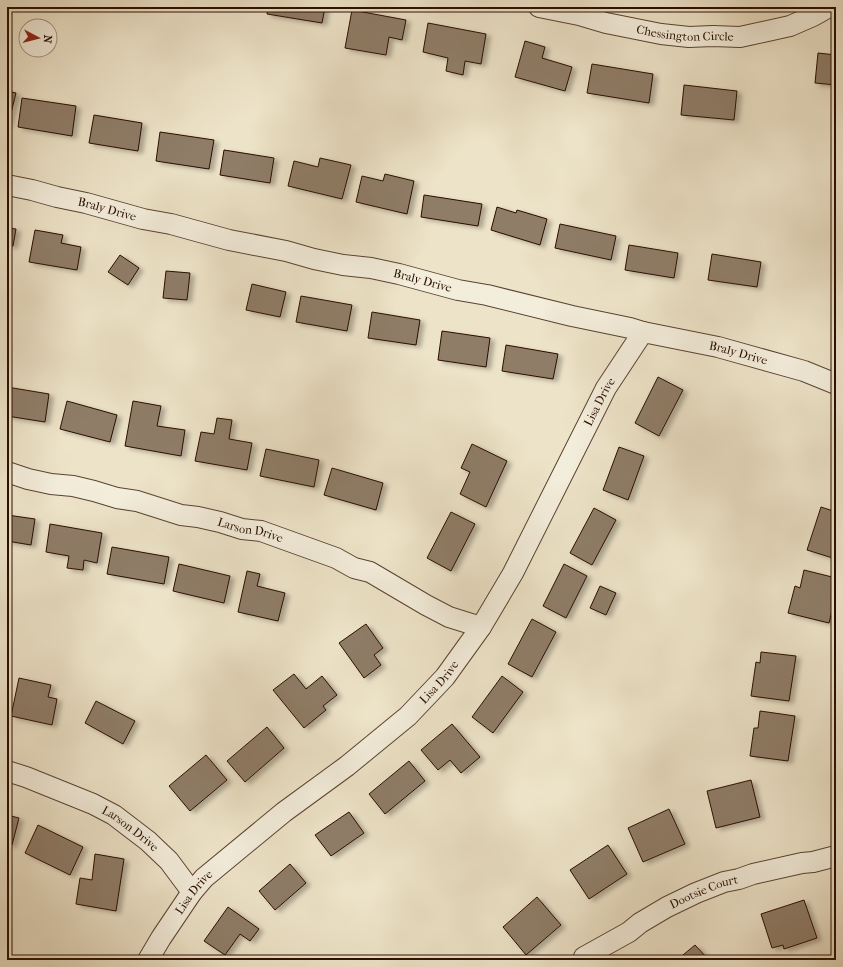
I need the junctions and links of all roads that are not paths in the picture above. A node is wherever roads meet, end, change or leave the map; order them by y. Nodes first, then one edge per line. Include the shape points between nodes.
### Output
1 (539, 7) edge
2 (829, 7) edge
3 (7, 185) edge
4 (643, 332) junction
5 (836, 384) edge
6 (7, 472) edge
7 (481, 627) junction
8 (7, 771) edge
9 (836, 856) edge
10 (192, 892) junction
11 (584, 958) dead end
12 (148, 960) edge

1 - 2 street, Chessington Circle via 661,34 740,37 790,26
3 - 4 street, Braly Drive via 229,240 314,259 400,274 458,290
4 - 5 street, Braly Drive via 718,347 804,371
4 - 7 street, Lisa Drive via 606,388 513,573
6 - 7 street, Larson Drive via 51,484 73,486 137,501 181,515 261,531 370,572 449,617
7 - 10 street, Lisa Drive via 445,677 408,716 347,766 284,812 204,878
8 - 10 street, Larson Drive via 26,776 114,815 169,861
9 - 11 street, Dootsie Court via 753,874 696,893 667,907
10 - 12 street, Lisa Drive

